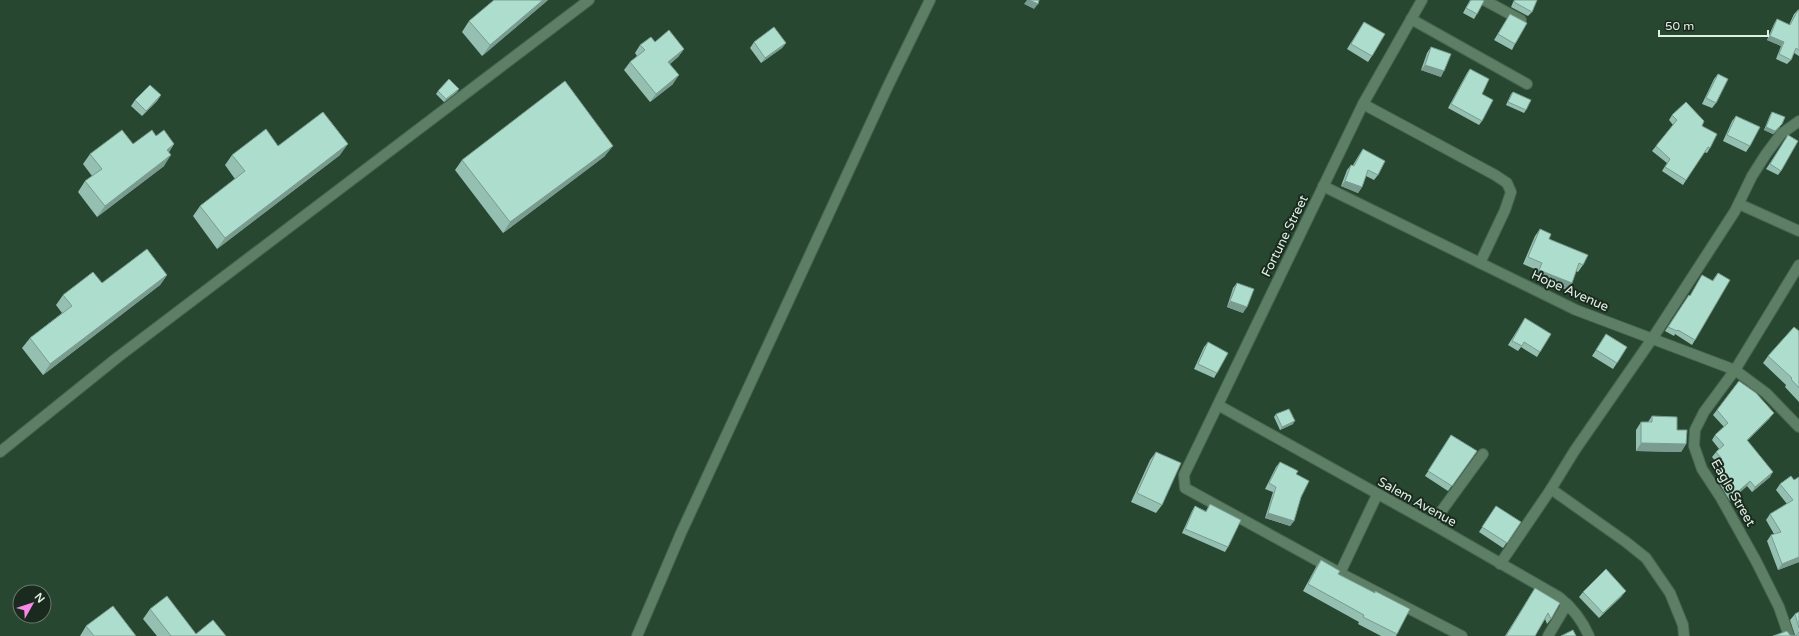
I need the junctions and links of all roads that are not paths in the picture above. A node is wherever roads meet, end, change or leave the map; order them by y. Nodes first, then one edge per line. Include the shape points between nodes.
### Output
1 (589, 0) edge
2 (930, 0) edge
3 (1422, 0) edge
4 (1484, 0) edge
5 (1411, 19) junction
6 (1527, 23) edge
7 (1527, 84) dead end
8 (1363, 104) junction
9 (1799, 121) edge
10 (1323, 186) junction
11 (1739, 204) junction
12 (1799, 231) edge
13 (1480, 263) junction
14 (1799, 265) edge
15 (1652, 339) junction
16 (1735, 370) junction
17 (1218, 405) junction
18 (1799, 427) edge
19 (0, 452) edge
20 (1483, 454) dead end
21 (1551, 489) junction
22 (1377, 495) junction
23 (1432, 524) junction
24 (1500, 564) junction
25 (1340, 573) junction
26 (1567, 604) junction
27 (637, 636) edge
28 (1462, 636) edge
29 (1548, 636) edge
30 (1589, 636) edge
31 (1684, 636) edge
32 (1789, 636) edge

1 - 19 street via 118,357
2 - 27 street via 681,532
3 - 5 street, Fortune Street
4 - 6 street
5 - 7 street
5 - 8 street, Fortune Street
8 - 10 street, Fortune Street
8 - 13 street via 1507,183 1511,192 1509,198
9 - 11 street via 1782,134 1766,154
10 - 13 street, Hope Avenue
10 - 17 street, Fortune Street
11 - 12 street
11 - 15 street
13 - 15 street, Hope Avenue via 1576,310
14 - 16 street, Eagle Street
15 - 16 street, Hope Avenue
15 - 21 street
16 - 18 street, Hope Avenue via 1766,393
16 - 32 street, Eagle Street via 1704,412 1695,430 1694,446 1702,469 1721,498 1779,607
17 - 22 street, Salem Avenue
17 - 25 street, Fortune Street via 1184,475 1185,488
20 - 23 street
21 - 24 street
21 - 31 street via 1646,558 1670,593 1683,625
22 - 23 street, Salem Avenue
22 - 25 street
23 - 24 street, Salem Avenue
24 - 26 street, Salem Avenue
25 - 28 street
26 - 29 street
26 - 30 street, Salem Avenue via 1582,620

